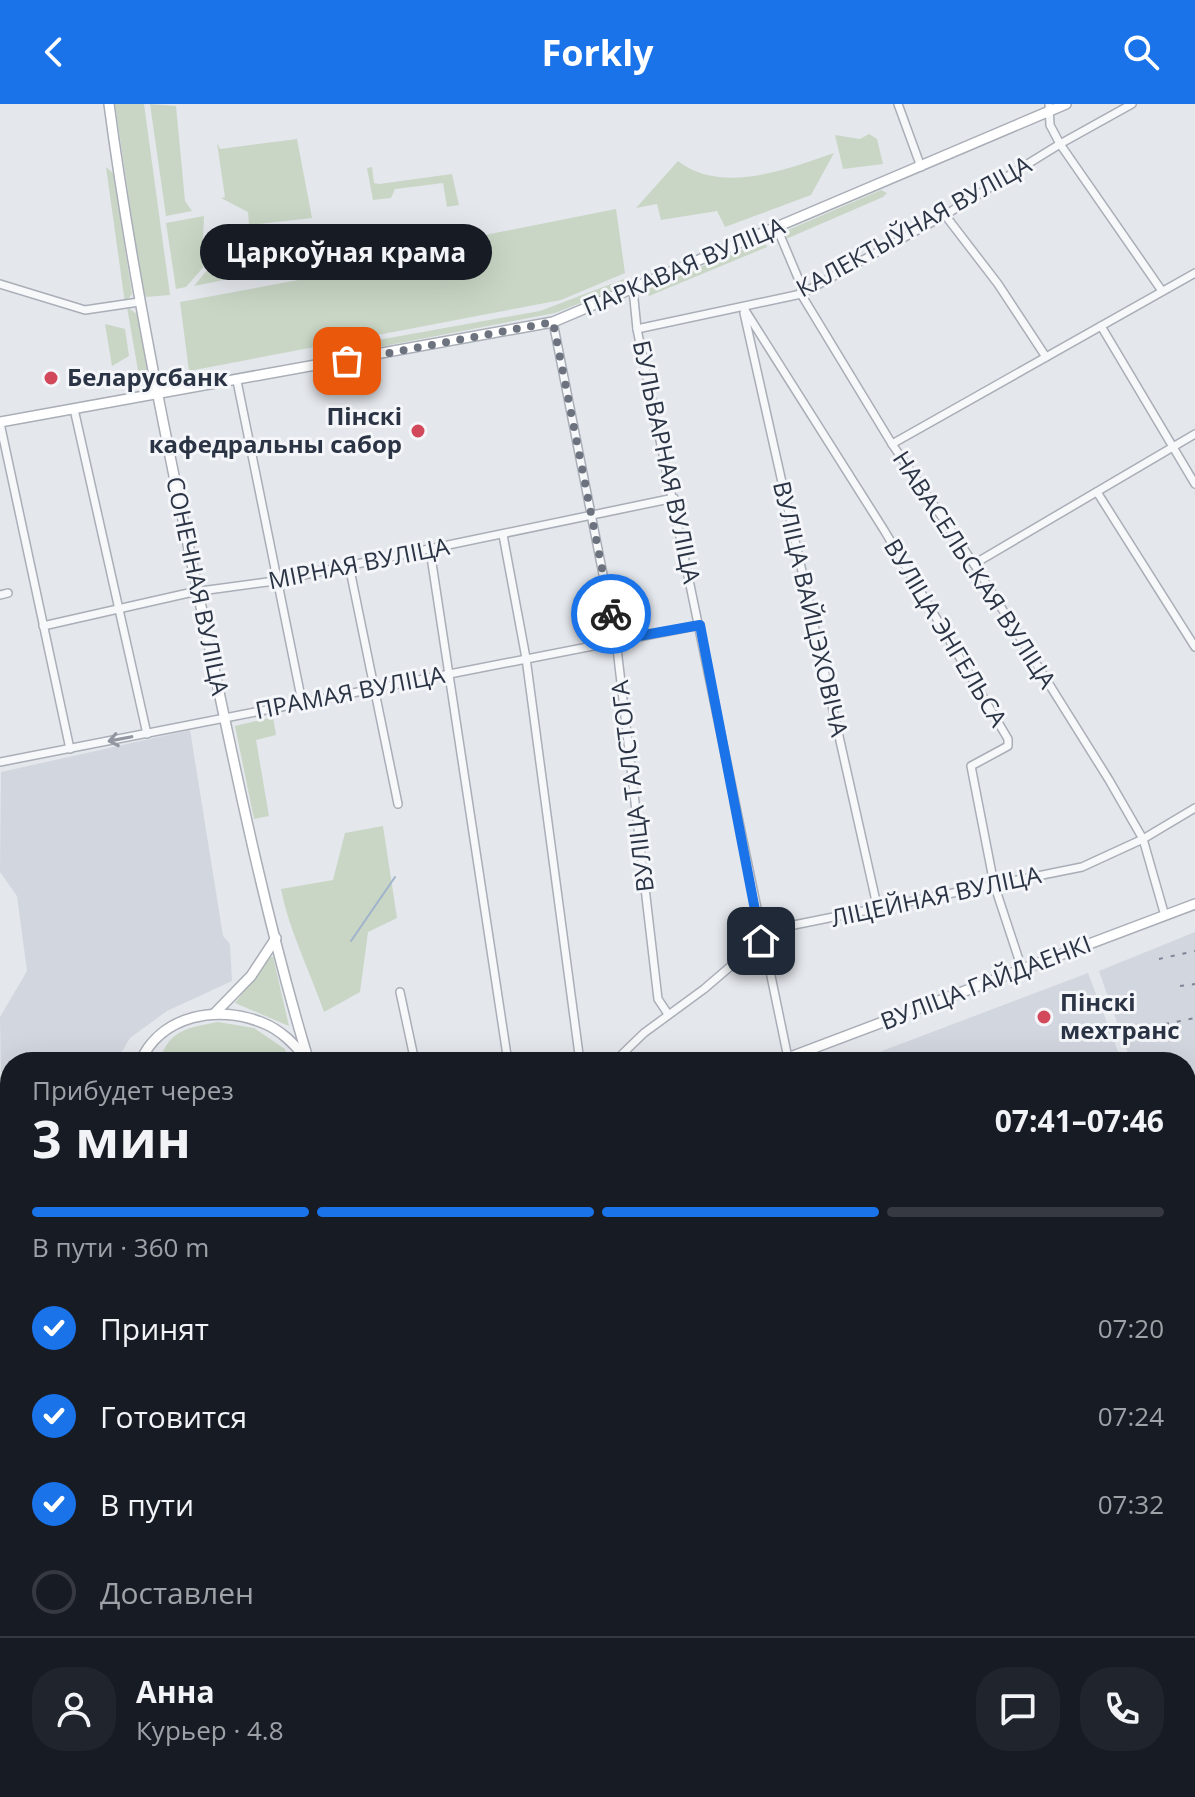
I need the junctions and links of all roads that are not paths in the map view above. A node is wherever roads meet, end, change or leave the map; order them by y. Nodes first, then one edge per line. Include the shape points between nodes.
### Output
1 (109, 104) edge
2 (898, 104) edge
3 (1066, 104) edge
4 (1132, 104) edge
5 (1050, 107) edge
6 (1060, 144) junction
7 (921, 167) junction
8 (945, 215) junction
9 (777, 228) junction
10 (1195, 273) edge
11 (0, 284) edge
12 (633, 289) junction
13 (1162, 291) junction
14 (801, 294) junction
15 (139, 302) junction
16 (743, 307) junction
17 (553, 322) junction
18 (1101, 326) junction
19 (637, 329) junction
20 (1046, 357) junction
21 (237, 381) junction
22 (159, 395) junction
23 (74, 409) junction
24 (0, 423) edge
25 (1195, 434) edge
26 (892, 444) junction
27 (1172, 447) junction
28 (1195, 484) edge
29 (1097, 492) junction
30 (674, 498) junction
31 (589, 516) junction
32 (503, 535) junction
33 (430, 550) junction
34 (974, 564) junction
35 (349, 565) junction
36 (275, 581) junction
37 (198, 592) junction
38 (118, 609) junction
39 (700, 625) junction
40 (43, 626) junction
41 (616, 640) junction
42 (1195, 647) edge
43 (526, 658) junction
44 (451, 673) junction
45 (375, 688) junction
46 (302, 702) junction
47 (224, 718) junction
48 (147, 734) junction
49 (70, 749) junction
50 (0, 762) edge
51 (398, 804) dead end
52 (1195, 808) edge
53 (1143, 839) junction
54 (994, 884) junction
55 (1195, 904) edge
56 (878, 910) junction
57 (1165, 916) junction
58 (276, 938) junction
59 (761, 941) junction
60 (1022, 969) junction
61 (400, 992) dead end
62 (214, 1014) junction
63 (668, 1014) junction
64 (147, 1052) edge
65 (301, 1052) edge
66 (307, 1052) edge
67 (413, 1052) edge
68 (507, 1052) edge
69 (579, 1052) edge
70 (625, 1052) edge
71 (787, 1052) edge
72 (804, 1052) edge

1 - 15 street, СОНЕЧНАЯ ВУЛІЦА
2 - 7 street
3 - 5 street, ПАРКАВАЯ ВУЛІЦА
4 - 6 street, КАЛЕКТЫЎНАЯ ВУЛІЦА
5 - 6 street via 1050,125
5 - 7 street, ПАРКАВАЯ ВУЛІЦА
6 - 8 street, КАЛЕКТЫЎНАЯ ВУЛІЦА
6 - 13 street
7 - 9 street, ПАРКАВАЯ ВУЛІЦА
8 - 14 street, КАЛЕКТЫЎНАЯ ВУЛІЦА
8 - 20 street
9 - 12 street, ПАРКАВАЯ ВУЛІЦА
9 - 14 street, НАВАСЕЛЬСКАЯ ВУЛІЦА
10 - 13 street
11 - 15 street via 85,310
12 - 17 street, ПАРКАВАЯ ВУЛІЦА
12 - 19 street, БУЛЬВАРНАЯ ВУЛІЦА
13 - 18 street
14 - 16 street, КАЛЕКТЫЎНАЯ ВУЛІЦА
14 - 26 street, НАВАСЕЛЬСКАЯ ВУЛІЦА
15 - 22 street, СОНЕЧНАЯ ВУЛІЦА
16 - 19 street, КАЛЕКТЫЎНАЯ ВУЛІЦА
16 - 54 street, ВУЛІЦА ЭНГЕЛЬСА via 1008,739 1008,746 971,766
16 - 56 street, ВУЛІЦА ВАЙЦЭХОВІЧА
17 - 21 street, ПАРКАВАЯ ВУЛІЦА
17 - 31 street, ВУЛІЦА ТАЛСТОГА
18 - 20 street
18 - 27 street
19 - 30 street, БУЛЬВАРНАЯ ВУЛІЦА
20 - 26 street
21 - 22 street, ПАРКАВАЯ ВУЛІЦА
21 - 36 street
22 - 23 street, ПАРКАВАЯ ВУЛІЦА
22 - 37 street, СОНЕЧНАЯ ВУЛІЦА
23 - 24 street, ПАРКАВАЯ ВУЛІЦА
23 - 38 street
24 - 40 street
25 - 27 street
26 - 34 street, НАВАСЕЛЬСКАЯ ВУЛІЦА
27 - 28 street
27 - 29 street
29 - 34 street
29 - 42 street
30 - 31 street, МІРНАЯ ВУЛІЦА
30 - 39 street, БУЛЬВАРНАЯ ВУЛІЦА
31 - 32 street, МІРНАЯ ВУЛІЦА
31 - 41 street, ВУЛІЦА ТАЛСТОГА
32 - 33 street, МІРНАЯ ВУЛІЦА
32 - 43 street
33 - 35 street, МІРНАЯ ВУЛІЦА
33 - 44 street
34 - 53 street, НАВАСЕЛЬСКАЯ ВУЛІЦА
35 - 36 street, МІРНАЯ ВУЛІЦА
35 - 45 street
36 - 37 street, МІРНАЯ ВУЛІЦА
36 - 46 street
37 - 38 street, МІРНАЯ ВУЛІЦА
37 - 47 street, СОНЕЧНАЯ ВУЛІЦА
38 - 40 street, МІРНАЯ ВУЛІЦА
38 - 48 street
39 - 41 street, ПРАМАЯ ВУЛІЦА
39 - 59 street, БУЛЬВАРНАЯ ВУЛІЦА
40 - 49 street
41 - 43 street, ПРАМАЯ ВУЛІЦА
41 - 63 street, ВУЛІЦА ТАЛСТОГА via 658,999
43 - 44 street, ПРАМАЯ ВУЛІЦА
43 - 69 street
44 - 45 street, ПРАМАЯ ВУЛІЦА
44 - 68 street
45 - 46 street, ПРАМАЯ ВУЛІЦА
45 - 51 street
46 - 47 street, ПРАМАЯ ВУЛІЦА
47 - 48 street, ПРАМАЯ ВУЛІЦА
47 - 58 street, СОНЕЧНАЯ ВУЛІЦА
48 -> 49 street, ПРАМАЯ ВУЛІЦА
49 - 50 street, ПРАМАЯ ВУЛІЦА
52 - 53 street, ЛІЦЕЙНАЯ ВУЛІЦА
53 - 54 street, ЛІЦЕЙНАЯ ВУЛІЦА via 1082,867
53 - 57 street, НАВАСЕЛЬСКАЯ ВУЛІЦА
54 - 56 street, ЛІЦЕЙНАЯ ВУЛІЦА
54 - 60 street, ВУЛІЦА ЭНГЕЛЬСА
55 - 57 street, ВУЛІЦА ГАЙДАЕНКІ
56 - 59 street, ЛІЦЕЙНАЯ ВУЛІЦА via 774,929
57 - 60 street, ВУЛІЦА ГАЙДАЕНКІ
58 - 62 street via 251,976
58 - 66 street, СОНЕЧНАЯ ВУЛІЦА
59 - 63 street, ЛІЦЕЙНАЯ ВУЛІЦА
59 - 71 street, БУЛЬВАРНАЯ ВУЛІЦА
60 - 72 street, ВУЛІЦА ГАЙДАЕНКІ
61 - 67 street
62 - 64 street via 163,1031
62 - 65 street via 263,1023
63 - 70 street, ЛІЦЕЙНАЯ ВУЛІЦА

